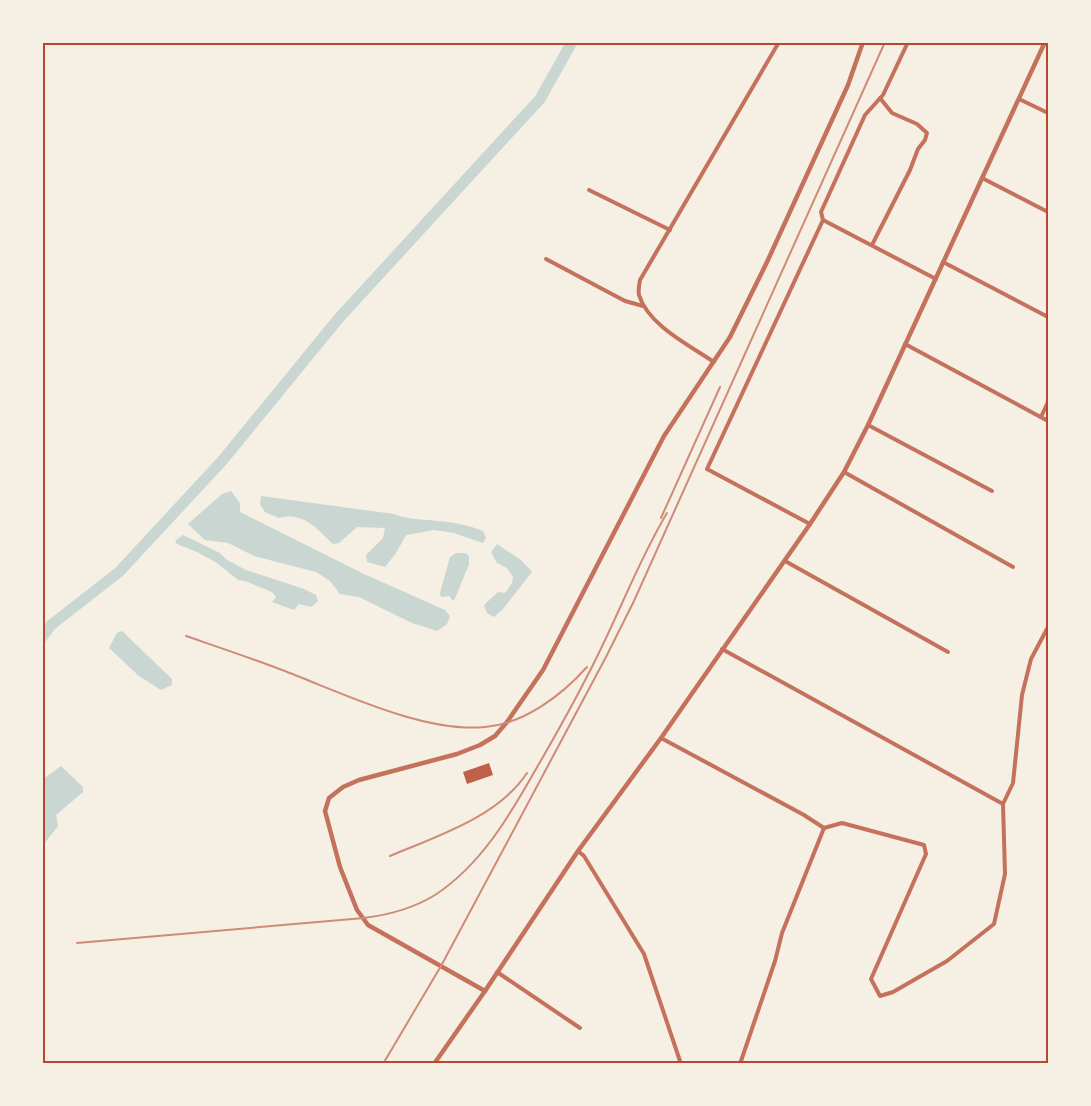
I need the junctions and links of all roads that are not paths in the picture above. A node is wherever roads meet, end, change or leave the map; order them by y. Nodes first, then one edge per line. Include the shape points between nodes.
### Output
1 (779, 42) edge
2 (863, 42) edge
3 (908, 42) edge
4 (1045, 42) edge
5 (880, 98) junction
6 (1019, 99) junction
7 (1048, 113) edge
8 (982, 178) junction
9 (589, 190) dead end
10 (1048, 212) edge
11 (823, 220) junction
12 (670, 230) junction
13 (872, 244) junction
14 (546, 259) dead end
15 (943, 262) junction
16 (936, 279) junction
17 (644, 306) junction
18 (1048, 316) edge
19 (905, 344) junction
20 (714, 362) junction
21 (1048, 402) edge
22 (1041, 417) junction
23 (1048, 421) edge
24 (868, 425) junction
25 (844, 472) junction
26 (992, 490) dead end
27 (810, 524) junction
28 (785, 561) junction
29 (1013, 567) dead end
30 (1048, 627) edge
31 (722, 649) junction
32 (948, 652) dead end
33 (661, 738) junction
34 (1003, 804) junction
35 (824, 828) junction
36 (578, 851) junction
37 (497, 972) junction
38 (485, 991) junction
39 (580, 1028) dead end
40 (434, 1064) edge
41 (681, 1064) edge
42 (740, 1064) edge

1 - 12 street
2 - 20 street via 848,85 767,262
3 - 5 street
4 - 6 street
5 - 11 street via 865,115 821,212
5 - 13 street via 892,113 917,124 927,133
6 - 7 street
6 - 8 street
8 - 10 street
8 - 15 street
9 - 12 street
11 - 13 street
11 - 27 street via 707,469
12 - 17 street via 640,280 638,293
13 - 16 street
14 - 17 street via 625,300
15 - 16 street
15 - 18 street
16 - 19 street
17 - 20 street via 658,324
19 - 22 street
19 - 24 street
20 - 38 street via 664,436 543,670 495,736 457,754 359,780 329,798 325,811 340,867 357,910 368,925
21 - 22 street
22 - 23 street
24 - 25 street
24 - 26 street
25 - 27 street
25 - 29 street
27 - 28 street
28 - 31 street
28 - 32 street
30 - 34 street via 1031,658 1022,695 1012,783
31 - 33 street
31 - 34 street
33 - 35 street
33 - 36 street
34 - 35 street via 1004,874 994,924 948,961 880,996 871,979 926,854 924,845 842,823
35 - 42 street via 782,933
36 - 37 street
36 - 41 street via 644,954
37 - 38 street
37 - 39 street
38 - 40 street

